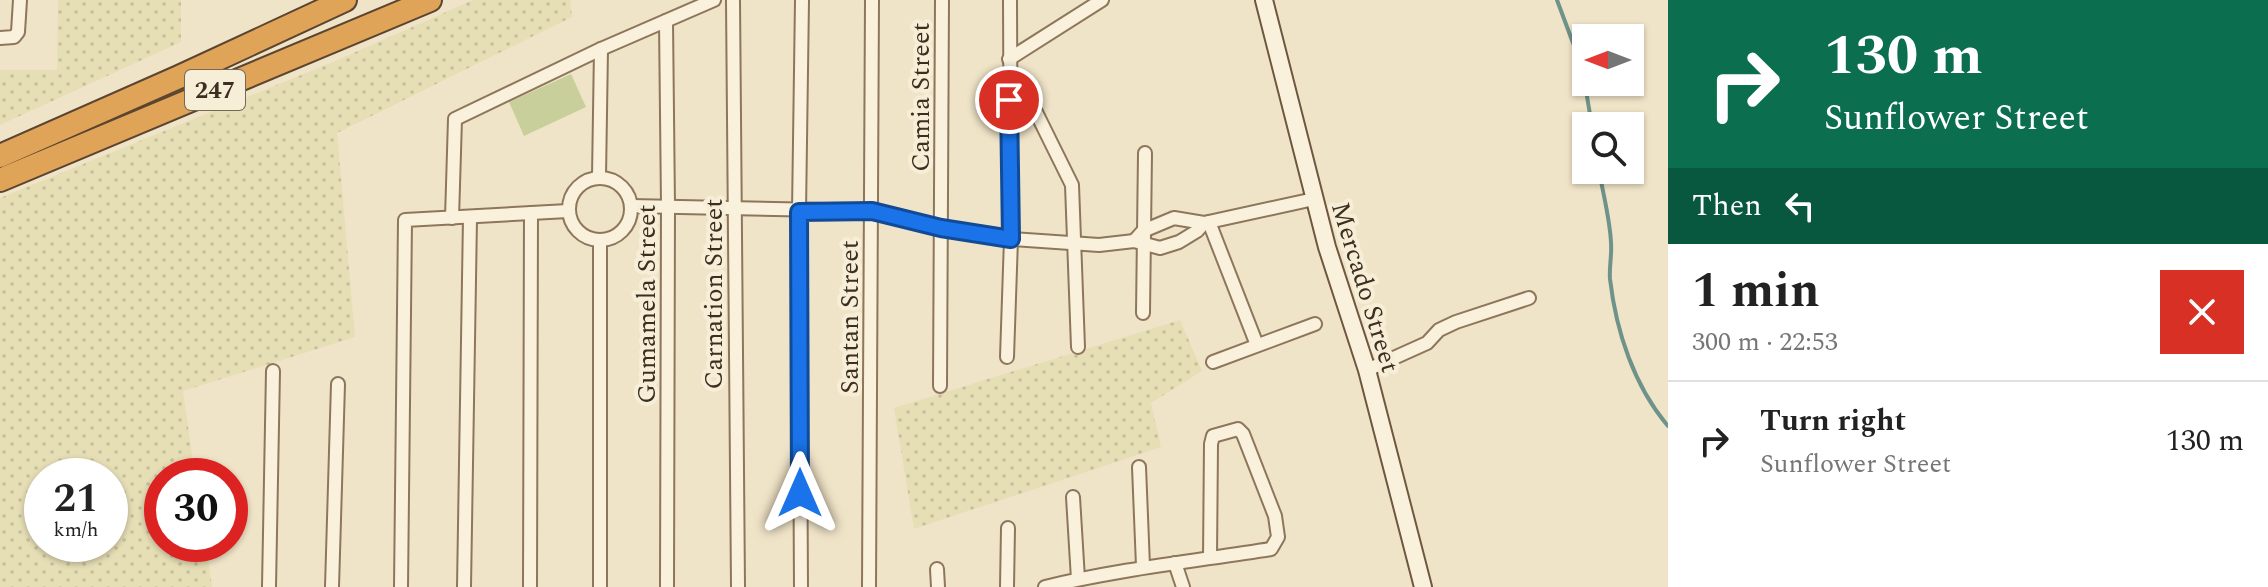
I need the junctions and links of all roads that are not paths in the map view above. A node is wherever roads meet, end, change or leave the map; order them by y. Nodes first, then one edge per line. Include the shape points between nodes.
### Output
1 (20, 0) edge
2 (345, 0) edge
3 (714, 0) edge
4 (733, 0) edge
5 (802, 0) edge
6 (872, 0) edge
7 (942, 0) edge
8 (1010, 0) edge
9 (1102, 0) edge
10 (1264, 0) edge
11 (417, 3) edge
12 (1087, 4) edge
13 (666, 21) junction
14 (0, 38) edge
15 (601, 49) junction
16 (1009, 65) junction
17 (1145, 153) dead end
18 (0, 156) edge
19 (599, 177) junction
20 (0, 180) edge
21 (1314, 199) junction
22 (631, 206) junction
23 (668, 207) junction
24 (735, 208) junction
25 (568, 211) junction
26 (872, 211) junction
27 (799, 212) junction
28 (531, 213) junction
29 (452, 218) junction
30 (470, 218) junction
31 (1206, 223) junction
32 (941, 228) junction
33 (1011, 239) junction
34 (1140, 239) junction
35 (600, 241) junction
36 (1073, 243) junction
37 (1529, 298) dead end
38 (1143, 313) dead end
39 (1315, 324) dead end
40 (1257, 345) junction
41 (1078, 347) dead end
42 (1007, 357) dead end
43 (1213, 362) dead end
44 (1367, 370) junction
45 (273, 371) dead end
46 (338, 384) dead end
47 (940, 386) dead end
48 (1139, 467) dead end
49 (1073, 497) dead end
50 (1008, 528) dead end
51 (1210, 558) junction
52 (1175, 563) junction
53 (1143, 566) junction
54 (937, 569) dead end
55 (1078, 579) junction
56 (269, 587) edge
57 (332, 587) edge
58 (401, 587) edge
59 (464, 587) edge
60 (530, 587) edge
61 (600, 587) edge
62 (667, 587) edge
63 (738, 587) edge
64 (801, 587) edge
65 (869, 587) edge
66 (938, 587) edge
67 (1007, 587) edge
68 (1045, 587) edge
69 (1183, 587) edge
70 (1423, 587) edge

1 - 14 street via 18,32
2 - 18 highway, 247
3 - 13 street
4 - 24 street, Carnation Street
5 - 27 street
6 - 26 street, Santan Street
7 - 32 street, Camia Street
8 - 16 street
9 - 12 street
10 - 21 street, Mercado Street
11 - 20 highway, 247
12 - 16 street
13 - 15 street
13 - 23 street, Gumamela Street
15 - 19 street
15 - 29 street via 455,119
16 - 33 street
16 - 36 street via 1072,185
17 - 34 street
19 - 22 street via 624,189
19 - 25 street via 580,184
21 - 31 street
21 - 44 street, Mercado Street
22 - 23 street
22 - 35 street via 619,234
23 - 24 street
23 - 62 street, Gumamela Street
24 - 27 street
24 - 63 street, Carnation Street
25 - 28 street
25 - 35 street via 575,229
26 - 27 street
26 - 32 street
26 - 65 street, Santan Street
27 - 64 street
28 - 30 street
28 - 60 street
29 - 30 street
29 - 58 street via 405,220
30 - 59 street
31 - 34 street via 1174,218
31 - 34 street via 1160,248
31 - 40 street
32 - 33 street
32 - 47 street, Camia Street
33 - 36 street
33 - 42 street
34 - 36 street
34 - 38 street
35 - 61 street
36 - 41 street
37 - 44 street via 1456,322 1427,343
39 - 40 street
40 - 43 street
44 - 70 street, Mercado Street
45 - 56 street
46 - 57 street
48 - 53 street
49 - 55 street
50 - 67 street
51 - 51 street via 1213,436 1238,429 1275,516 1278,537 1271,549
51 - 52 street
52 - 53 street
52 - 69 street
53 - 55 street
54 - 66 street
55 - 68 street

